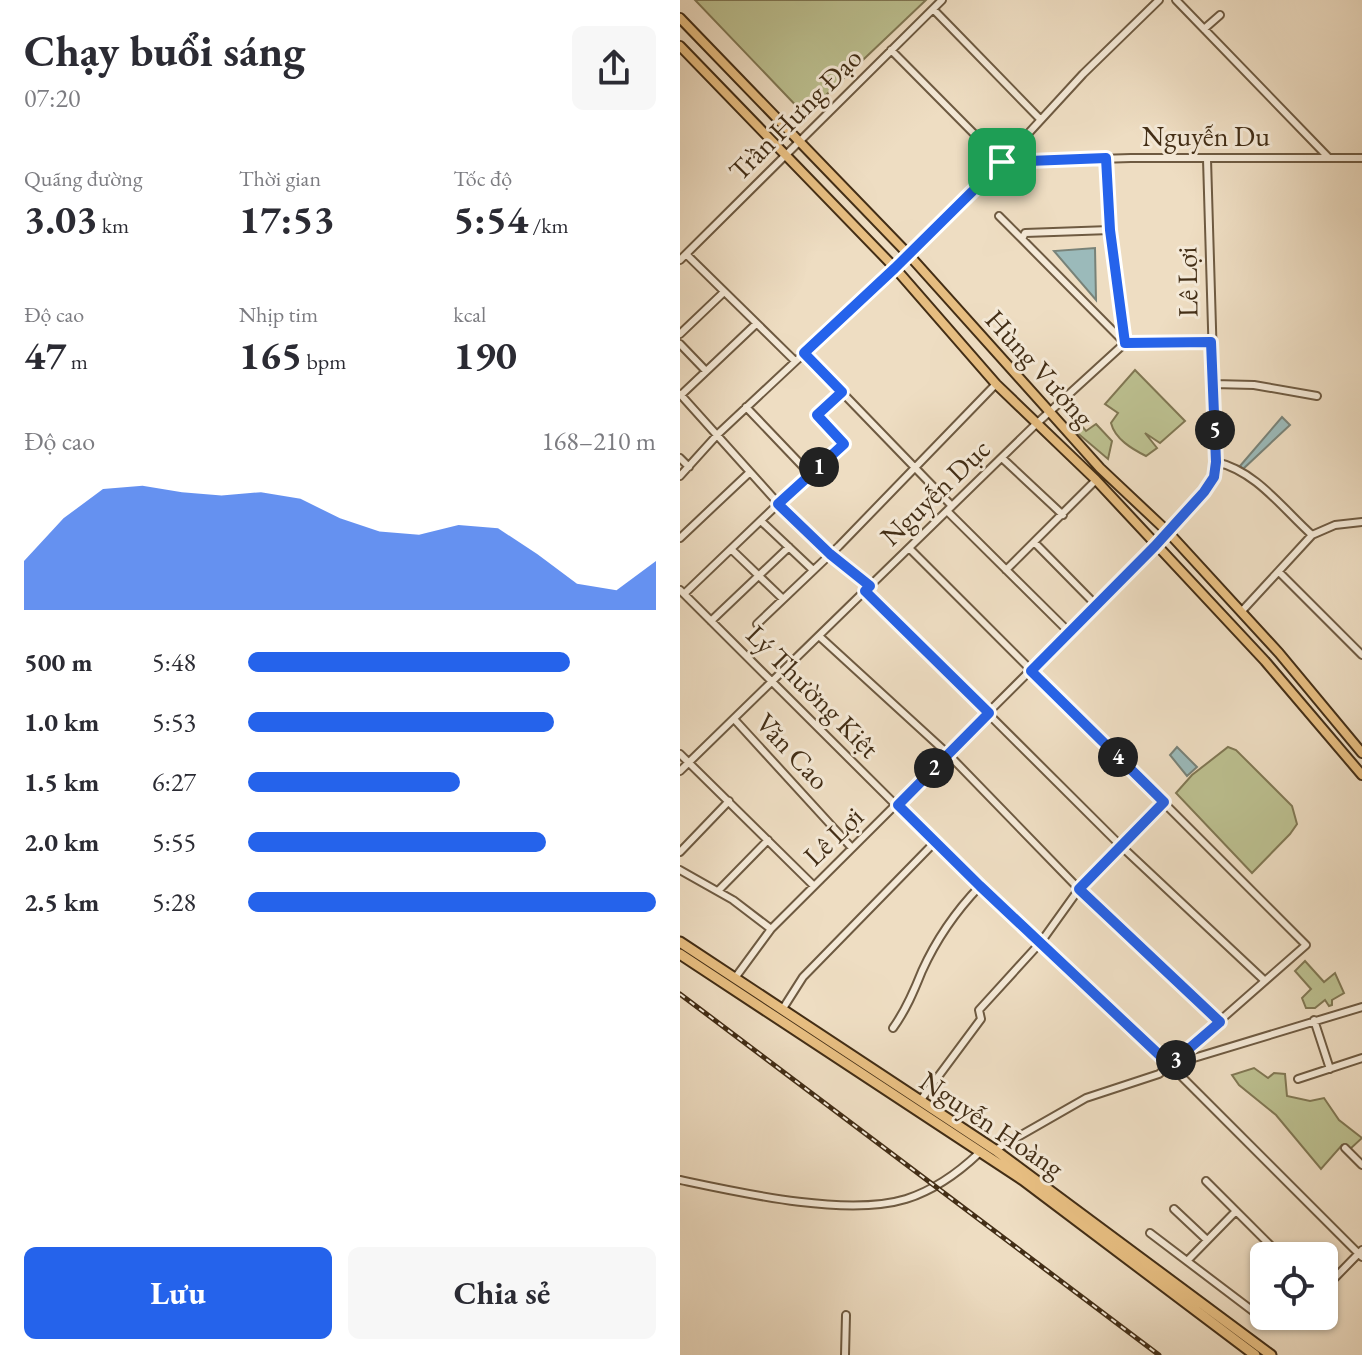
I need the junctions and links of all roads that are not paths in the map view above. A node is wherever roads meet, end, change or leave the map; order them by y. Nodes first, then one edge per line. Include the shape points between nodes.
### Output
1 (942, 0) edge
2 (1159, 0) edge
3 (1176, 0) edge
4 (933, 9) junction
5 (1220, 15) dead end
6 (680, 18) edge
7 (1204, 29) junction
8 (680, 46) edge
9 (891, 50) junction
10 (1040, 119) junction
11 (798, 141) junction
12 (785, 154) junction
13 (1328, 157) junction
14 (1106, 158) junction
15 (1362, 158) edge
16 (1207, 159) junction
17 (1002, 162) junction
18 (999, 216) dead end
19 (1110, 230) junction
20 (1022, 239) junction
21 (686, 254) junction
22 (909, 255) junction
23 (680, 260) edge
24 (895, 268) junction
25 (724, 292) junction
26 (756, 324) junction
27 (680, 334) edge
28 (1211, 342) junction
29 (1125, 343) junction
30 (680, 344) edge
31 (804, 353) junction
32 (795, 361) junction
33 (706, 371) junction
34 (996, 384) junction
35 (1214, 384) junction
36 (842, 392) junction
37 (680, 394) edge
38 (1317, 396) dead end
39 (746, 407) junction
40 (1050, 413) junction
41 (1037, 424) junction
42 (718, 434) junction
43 (680, 458) edge
44 (1002, 458) junction
45 (1216, 462) junction
46 (689, 467) junction
47 (915, 467) junction
48 (749, 473) junction
49 (810, 474) junction
50 (680, 476) edge
51 (1096, 480) junction
52 (778, 504) junction
53 (950, 508) junction
54 (1063, 515) junction
55 (761, 521) junction
56 (1362, 522) edge
57 (1168, 532) junction
58 (1312, 535) junction
59 (680, 538) edge
60 (1035, 543) junction
61 (1155, 546) junction
62 (789, 547) junction
63 (909, 548) junction
64 (731, 549) junction
65 (830, 554) junction
66 (813, 570) junction
67 (1006, 570) junction
68 (1279, 572) junction
69 (758, 575) junction
70 (867, 589) junction
71 (682, 592) edge
72 (783, 599) junction
73 (1096, 605) junction
74 (1241, 612) junction
75 (711, 621) junction
76 (757, 624) dead end
77 (1069, 632) junction
78 (819, 636) junction
79 (1362, 655) edge
80 (1031, 671) junction
81 (772, 681) junction
82 (989, 713) junction
83 (734, 719) junction
84 (1362, 753) edge
85 (680, 754) edge
86 (948, 754) junction
87 (689, 763) junction
88 (680, 771) edge
89 (1362, 775) edge
90 (729, 801) junction
91 (1164, 802) junction
92 (898, 805) junction
93 (768, 840) junction
94 (934, 843) junction
95 (1121, 846) junction
96 (852, 848) junction
97 (680, 852) edge
98 (680, 870) edge
99 (813, 885) junction
100 (980, 886) junction
101 (1079, 889) junction
102 (718, 891) junction
103 (771, 929) junction
104 (680, 942) edge
105 (1041, 942) junction
106 (680, 954) edge
107 (735, 978) junction
108 (1265, 981) junction
109 (1362, 1007) edge
110 (782, 1010) junction
111 (1314, 1020) junction
112 (1220, 1022) junction
113 (893, 1028) dead end
114 (1362, 1058) edge
115 (1170, 1065) junction
116 (863, 1069) junction
117 (1330, 1069) junction
118 (1298, 1079) dead end
119 (920, 1101) junction
120 (1345, 1148) dead end
121 (995, 1150) junction
122 (979, 1153) junction
123 (1362, 1165) edge
124 (680, 1180) edge
125 (1206, 1181) dead end
126 (1174, 1209) dead end
127 (1236, 1211) junction
128 (1150, 1233) dead end
129 (1207, 1240) junction
130 (1267, 1242) edge
131 (1361, 1254) edge
132 (1187, 1261) junction
133 (1338, 1276) edge
134 (1250, 1309) edge
135 (846, 1315) dead end
136 (845, 1355) edge
137 (1255, 1355) edge
138 (1271, 1355) edge

1 - 4 street, Trần Hưng Đạo
2 - 10 street
3 - 7 street
4 - 9 street, Trần Hưng Đạo
4 - 10 street
5 - 7 street
6 - 11 main road, Hùng Vương
7 - 13 street
8 - 12 main road, Hùng Vương
9 - 11 street, Trần Hưng Đạo
9 - 17 street
10 - 17 street
11 - 12 street, Trần Hưng Đạo
11 - 22 main road, Hùng Vương
12 - 21 street, Trần Hưng Đạo
12 - 24 main road, Hùng Vương
13 - 15 street, Nguyễn Du
13 - 16 street, Nguyễn Du
14 - 16 street, Nguyễn Du
14 - 17 street, Nguyễn Du
14 - 19 street
16 - 28 street, Lê Lợi
17 - 22 street
18 - 20 street
19 - 20 street via 1025,233
19 - 29 street
20 - 29 street
21 - 23 street, Trần Hưng Đạo
21 - 25 street
22 - 24 street
22 - 40 main road, Hùng Vương
24 - 31 street
24 - 34 main road, Hùng Vương
25 - 26 street
25 - 27 street
26 - 32 street
26 - 33 street
28 - 29 street
28 - 35 street, Lê Lợi
29 - 40 street, Nguyễn Dục
30 - 33 street
31 - 32 street
31 - 36 street
32 - 39 street
33 - 37 street
34 - 41 main road, Hùng Vương
34 - 47 street
35 - 38 street
35 - 45 street, Lê Lợi
36 - 47 street
36 - 49 street via 817,415 844,444
37 - 42 street
39 - 42 street
39 - 49 street
40 - 41 street, Nguyễn Dục
40 - 57 main road, Hùng Vương
41 - 44 street, Nguyễn Dục
41 - 51 main road, Hùng Vương
42 - 46 street
42 - 48 street
43 - 46 street
44 - 53 street, Nguyễn Dục
44 - 54 street
45 - 57 street, Lê Lợi via 1204,492
45 - 58 street via 1270,492
46 - 50 street
47 - 53 street
47 - 65 street
48 - 52 street
48 - 59 street
49 - 52 street
51 - 54 street
51 - 61 main road, Hùng Vương
52 - 55 street
52 - 65 street
53 - 63 street, Nguyễn Dục
53 - 67 street
54 - 60 street
55 - 62 street
55 - 64 street
56 - 58 street
57 - 61 street, Lê Lợi
57 - 74 main road, Hùng Vương
58 - 68 street
60 - 67 street
60 - 73 street
61 - 73 street, Lê Lợi
61 - 89 main road, Hùng Vương via 1265,661
62 - 66 street
62 - 69 street
63 - 70 street, Nguyễn Dục
63 - 80 street
64 - 69 street
64 - 71 street
65 - 66 street
65 - 70 street
66 - 72 street
67 - 77 street
68 - 74 street
68 - 79 street
69 - 72 street
69 - 75 street
70 - 78 street, Nguyễn Dục
70 - 82 street
71 - 75 street, Lý Thường Kiệt
72 - 76 street
73 - 77 street, Lê Lợi
74 - 84 main road, Hùng Vương
75 - 81 street, Lý Thường Kiệt
77 - 80 street, Lê Lợi
78 - 81 street, Nguyễn Dục
78 - 86 street
80 - 82 street, Lê Lợi
80 - 91 street
81 - 83 street, Nguyễn Dục
81 - 92 street, Lý Thường Kiệt
82 - 86 street, Lê Lợi
82 - 95 street
83 - 87 street, Nguyễn Dục
83 - 96 street, Văn Cao
85 - 87 street
86 - 92 street, Lê Lợi
86 - 101 street
87 - 88 street, Nguyễn Dục
87 - 90 street
90 - 93 street
90 - 97 street
91 - 95 street
91 - 108 street via 1306,945
92 - 94 street, Lý Thường Kiệt
92 - 96 street, Lê Lợi
93 - 99 street
93 - 102 street
94 - 100 street, Lý Thường Kiệt
94 - 110 street via 803,977
95 - 101 street
95 - 108 street
96 - 99 street, Lê Lợi
98 - 102 street
99 - 103 street, Lê Lợi
100 - 105 street, Lý Thường Kiệt
100 - 113 street via 958,909
101 - 105 street
101 - 112 street
102 - 103 street
103 - 107 street, Lê Lợi
104 - 107 highway, Nguyễn Hoàng
105 - 115 street, Lý Thường Kiệt
105 - 119 street via 979,1010 981,1019
106 - 116 highway, Nguyễn Hoàng
107 - 110 highway, Nguyễn Hoàng
108 - 112 street
109 - 111 street
110 - 116 highway, Nguyễn Hoàng
111 - 115 street
111 - 117 street
112 - 115 street
114 - 117 street
115 - 121 street via 1159,1074 1086,1098
115 - 131 street, Lý Thường Kiệt
116 - 119 highway, Nguyễn Hoàng
116 - 122 highway, Nguyễn Hoàng
117 - 118 street
119 - 121 highway, Nguyễn Hoàng
120 - 123 street
121 - 138 highway, Nguyễn Hoàng
122 - 124 street via 910,1198 867,1206 787,1200
122 - 137 highway, Nguyễn Hoàng via 1023,1180
125 - 127 street
126 - 129 street
127 - 129 street
127 - 130 street
128 - 132 street
129 - 132 street
131 - 133 street
132 - 134 street
135 - 136 street

